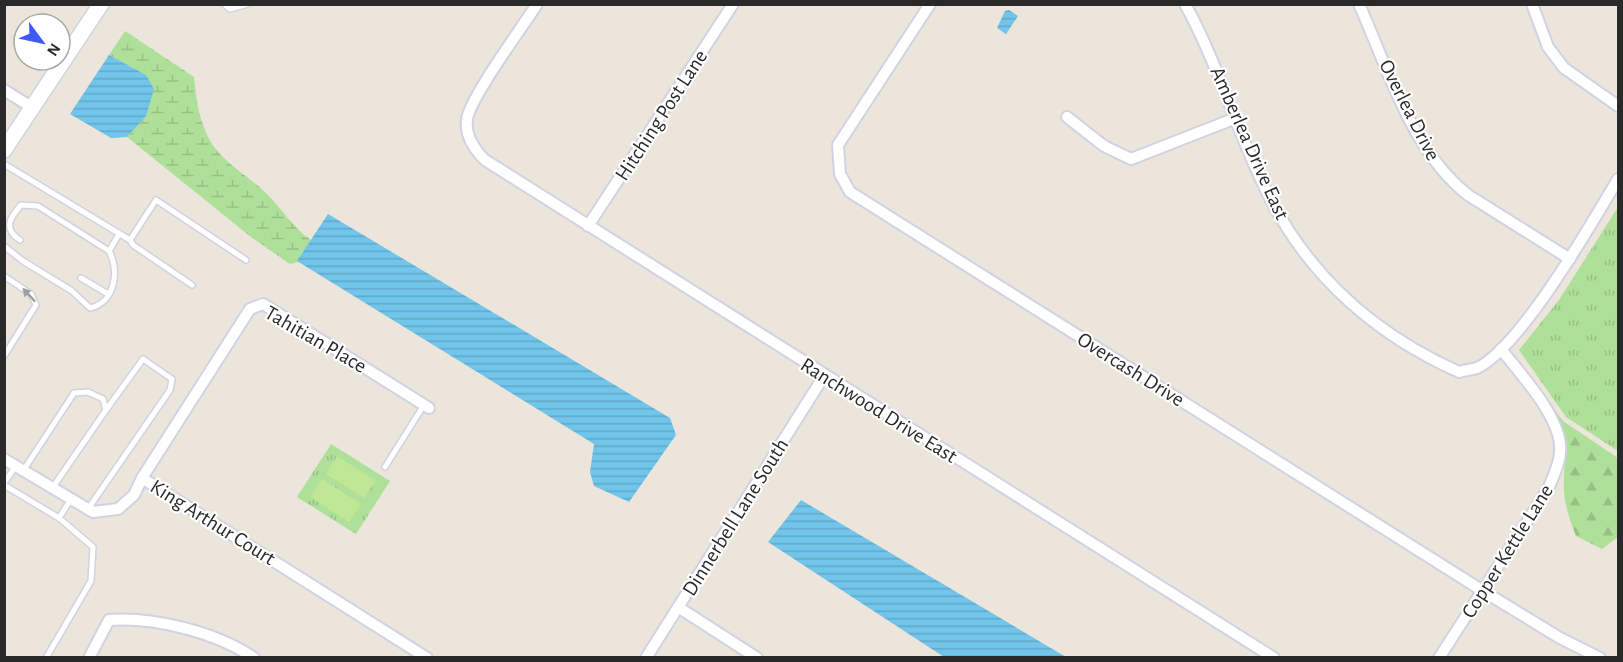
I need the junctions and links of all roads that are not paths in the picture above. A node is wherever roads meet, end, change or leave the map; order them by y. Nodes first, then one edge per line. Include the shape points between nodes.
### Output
1 (101, 4) edge
2 (224, 4) edge
3 (248, 4) edge
4 (537, 4) edge
5 (733, 4) edge
6 (930, 4) edge
7 (1185, 4) edge
8 (1359, 4) edge
9 (1532, 4) edge
10 (4, 90) edge
11 (1618, 106) edge
12 (33, 108) junction
13 (1067, 117) dead end
14 (1236, 118) junction
15 (4, 150) edge
16 (4, 164) edge
17 (1618, 179) edge
18 (588, 226) junction
19 (119, 234) junction
20 (20, 240) dead end
21 (130, 240) junction
22 (4, 246) edge
23 (109, 251) junction
24 (1570, 259) junction
25 (246, 261) dead end
26 (4, 276) edge
27 (81, 278) dead end
28 (192, 285) dead end
29 (108, 294) junction
30 (1501, 349) junction
31 (4, 356) edge
32 (824, 376) junction
33 (426, 407) joint
34 (106, 410) junction
35 (4, 459) edge
36 (385, 467) dead end
37 (19, 468) junction
38 (142, 478) junction
39 (4, 484) edge
40 (53, 487) junction
41 (71, 498) junction
42 (88, 509) junction
43 (58, 518) junction
44 (1483, 591) junction
45 (678, 607) junction
46 (46, 657) edge
47 (89, 657) edge
48 (254, 657) edge
49 (427, 657) edge
50 (646, 657) edge
51 (757, 657) edge
52 (1274, 657) edge
53 (1439, 657) edge
54 (1600, 657) edge

1 - 12 main road
2 - 3 lane via 230,9
4 - 18 street, Ranchwood Drive East via 474,100 466,118 468,133 475,150 485,160
5 - 18 street, Hitching Post Lane
6 - 44 street, Overcash Drive via 838,145 840,174 850,192
7 - 14 street, Amberlea Drive East
8 - 24 street, Overlea Drive via 1411,121 1433,160 1468,195
9 - 11 street via 1548,47 1564,68
10 - 12 street
12 - 15 main road
13 - 14 street via 1104,146 1131,159
14 - 30 street, Amberlea Drive East via 1270,199 1293,239 1341,296 1398,340 1459,372 1477,368
16 - 19 lane
17 - 24 street, Amberlea Drive East
18 - 32 street, Ranchwood Drive East
19 - 21 lane
19 - 23 lane
20 - 23 lane via 12,235 9,222 21,205 38,206
21 - 25 lane via 156,200
21 - 28 lane
22 - 29 lane via 72,291 90,308 102,303
23 - 29 lane via 114,260 115,283
24 - 30 street, Amberlea Drive East
31 -> 26 lane via 36,304 31,294
27 - 29 lane
30 - 44 street, Copper Kettle Lane via 1557,429 1560,451 1548,489
32 - 45 street, Dinnerbell Lane South
32 - 52 street, Ranchwood Drive East
33 - 36 lane
33 - 38 street, Tahitian Place via 263,304 249,309
34 - 37 lane via 103,399 88,392 74,393
34 - 40 lane
34 - 42 lane via 143,359 172,379 170,390
35 - 37 street
37 - 39 lane
37 - 40 street
38 - 42 street, King Arthur Court via 134,495 118,509
38 - 49 street, King Arthur Court
39 - 43 lane
40 - 41 street
41 - 42 street
41 - 43 lane
43 - 46 lane via 93,547 91,581
44 - 53 street, Copper Kettle Lane
44 - 54 street, Overcash Drive via 1560,638
45 - 50 street, Dinnerbell Lane South
45 - 51 street
47 - 48 street via 109,620 136,619 238,646

